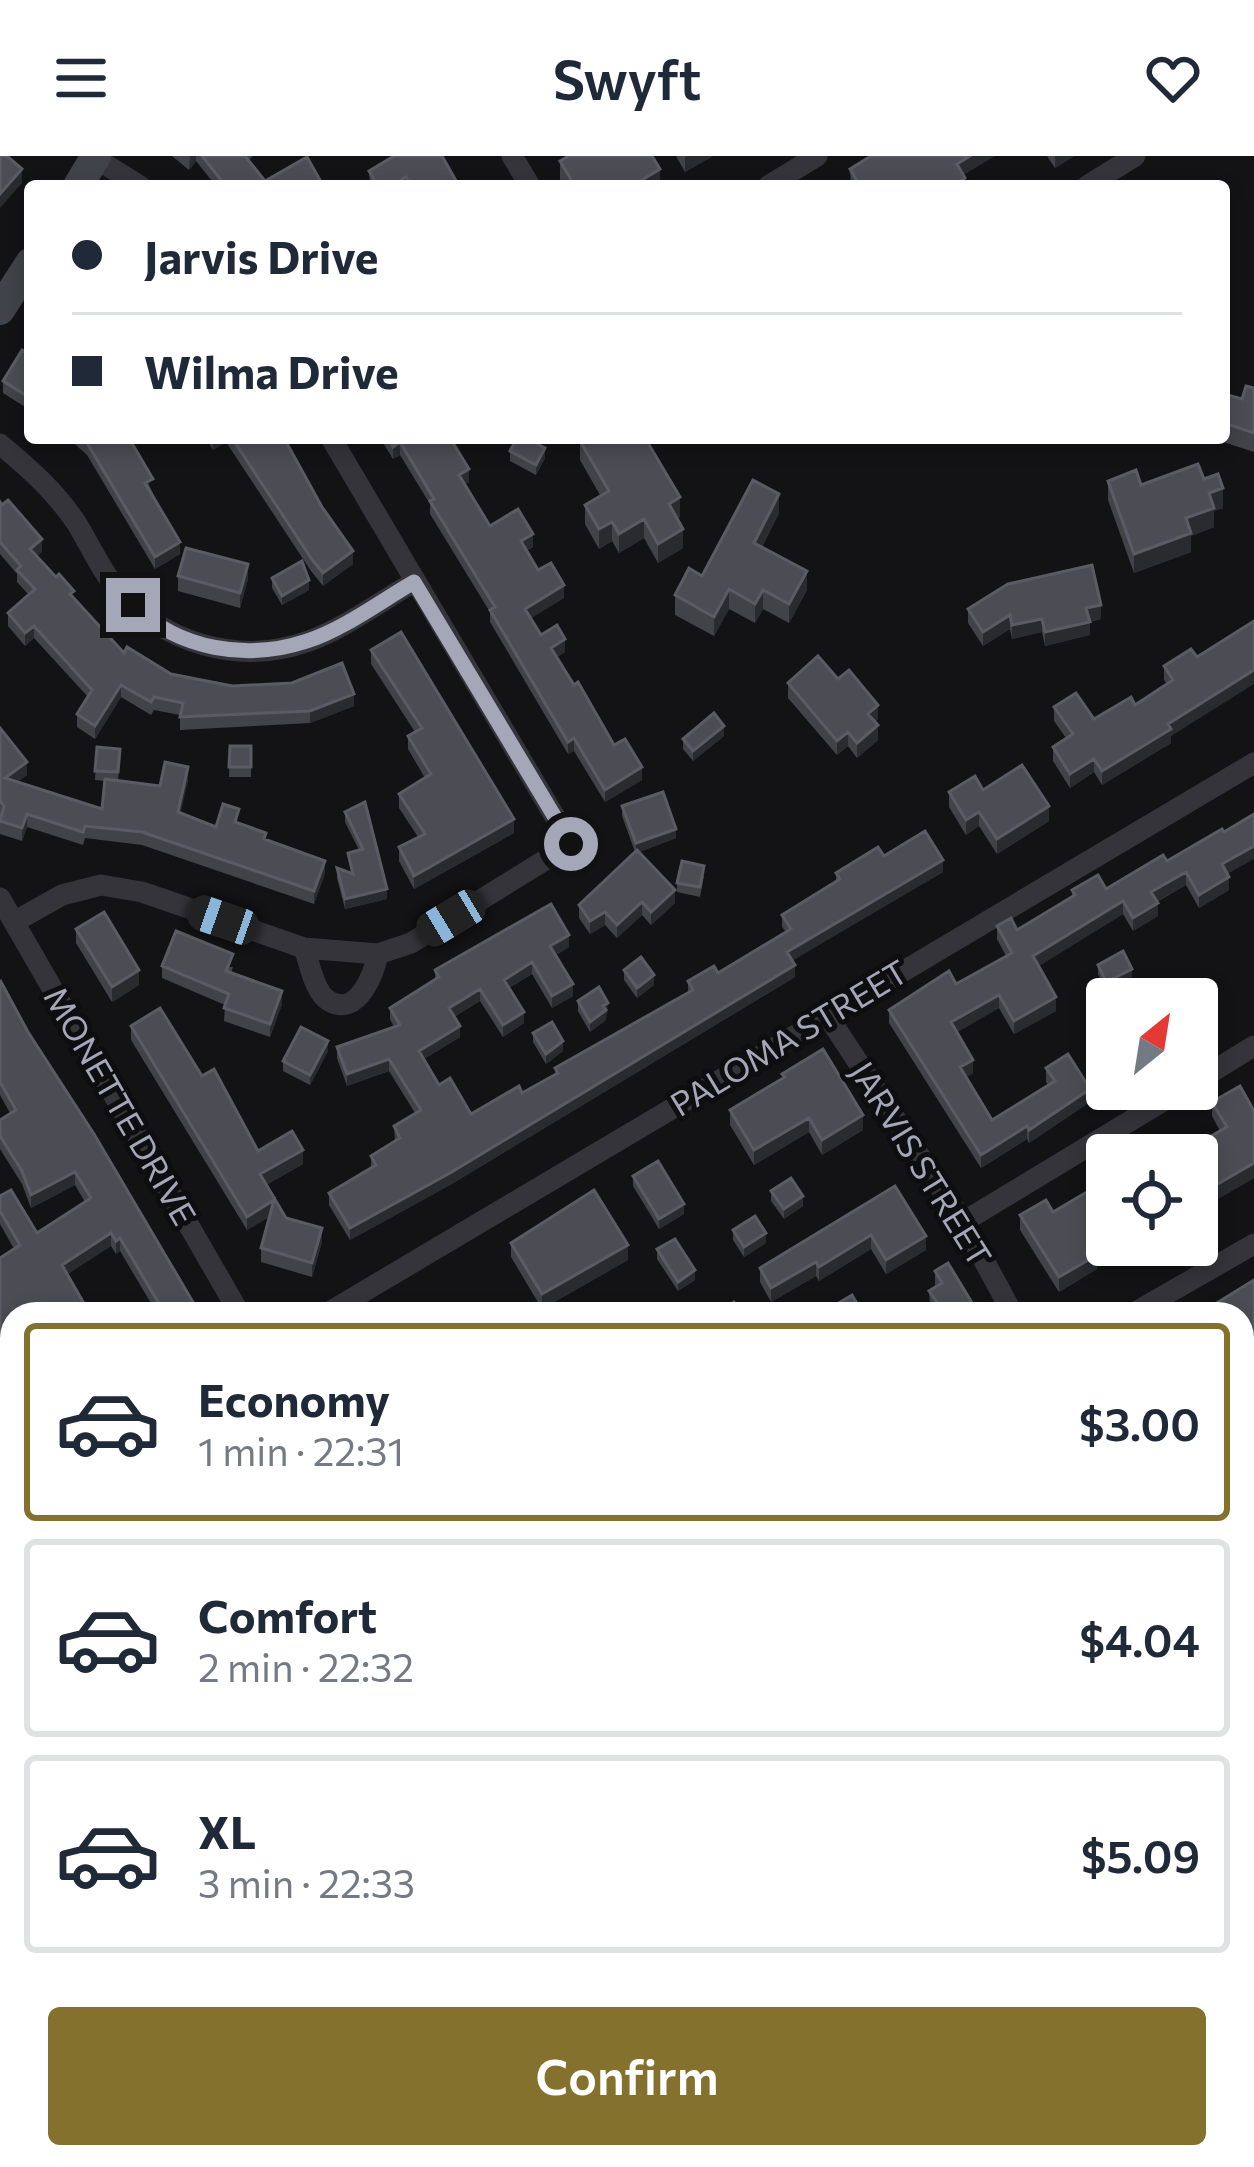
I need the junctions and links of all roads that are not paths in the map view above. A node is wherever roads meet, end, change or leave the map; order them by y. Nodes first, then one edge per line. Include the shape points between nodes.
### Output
1 (817, 156) edge
2 (1135, 156) edge
3 (96, 157) edge
4 (131, 180) edge
5 (778, 180) edge
6 (1097, 180) edge
7 (24, 271) edge
8 (4, 296) edge
9 (0, 444) edge
10 (334, 444) edge
11 (414, 582) junction
12 (1254, 763) edge
13 (0, 898) edge
14 (14, 922) junction
15 (304, 948) junction
16 (378, 954) junction
17 (827, 1015) junction
18 (1254, 1046) edge
19 (1218, 1068) edge
20 (1148, 1110) edge
21 (963, 1222) junction
22 (1254, 1244) edge
23 (233, 1302) edge
24 (346, 1302) edge
25 (1006, 1302) edge
26 (1153, 1302) edge

1 - 5 street
2 - 6 street
3 - 4 street
7 - 8 main road
9 - 11 street via 74,519 114,586 152,623 202,646 256,654 311,640
10 - 11 street
11 - 16 street via 571,844 411,943
12 - 17 street, PALOMA STREET
13 - 14 street, MONETTE DRIVE
14 - 15 street via 62,895 101,885
14 - 23 street, MONETTE DRIVE
15 - 16 street
15 - 16 street via 318,988 344,1004 359,997
17 - 21 street, JARVIS STREET
17 - 24 street, PALOMA STREET
18 - 19 street
20 - 21 street
21 - 25 street, JARVIS STREET
22 - 26 street

